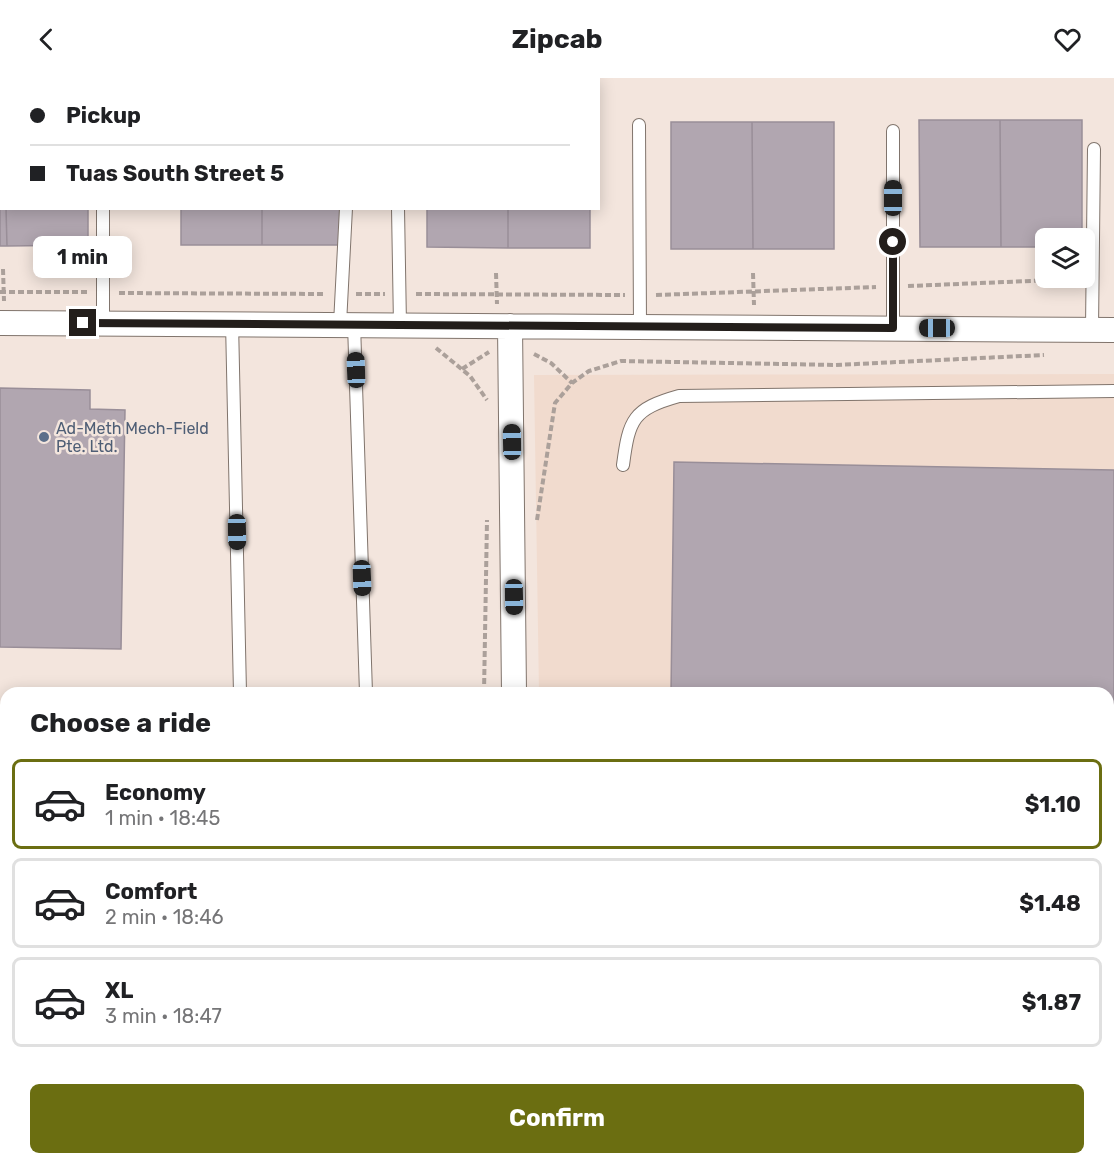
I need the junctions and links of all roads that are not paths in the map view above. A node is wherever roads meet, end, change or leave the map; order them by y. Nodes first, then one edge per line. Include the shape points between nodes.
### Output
1 (639, 125) dead end
2 (893, 131) dead end
3 (1094, 149) dead end
4 (103, 210) edge
5 (346, 210) edge
6 (398, 210) edge
7 (103, 322) junction
8 (232, 322) junction
9 (3, 323) edge
10 (347, 324) junction
11 (400, 325) junction
12 (503, 326) junction
13 (640, 327) junction
14 (893, 328) junction
15 (1103, 330) edge
16 (1114, 391) edge
17 (623, 465) dead end
18 (240, 687) edge
19 (366, 687) edge
20 (514, 687) edge

1 - 13 lane
2 - 14 lane
3 - 15 lane via 1093,279
4 - 7 lane
5 - 10 lane via 343,294
6 - 11 lane
7 - 8 street
7 - 9 street
8 - 10 street
8 - 18 lane
10 - 11 street
10 - 19 lane
11 - 12 street
12 - 13 street
12 - 20 street
13 - 14 street
14 - 15 street
16 - 17 lane via 679,396 653,404 638,415 628,430

